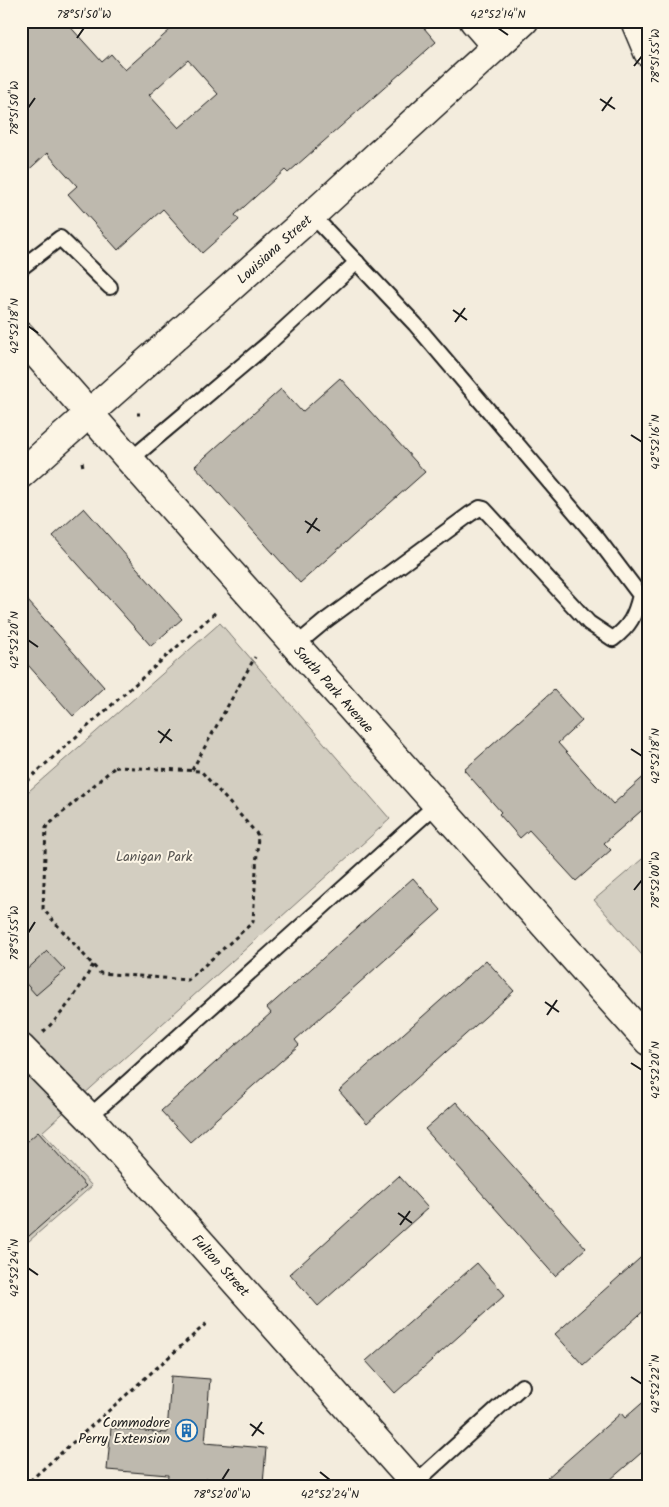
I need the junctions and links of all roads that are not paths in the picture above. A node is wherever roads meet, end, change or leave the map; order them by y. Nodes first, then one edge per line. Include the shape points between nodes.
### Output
1 (474, 21) edge
2 (524, 21) edge
3 (635, 21) edge
4 (496, 46) junction
5 (648, 52) edge
6 (312, 215) junction
7 (357, 262) junction
8 (21, 268) edge
9 (110, 288) dead end
10 (21, 336) edge
11 (90, 414) junction
12 (130, 460) junction
13 (21, 474) edge
14 (296, 646) junction
15 (437, 804) junction
16 (648, 1041) edge
17 (21, 1048) edge
18 (90, 1117) junction
19 (522, 1386) dead end
20 (416, 1484) edge

1 - 4 street
2 - 4 street, Louisiana Street
3 - 5 street
4 - 6 street, Louisiana Street
6 - 7 lane
6 - 11 street, Louisiana Street
7 - 12 lane via 270,342
7 - 14 lane via 415,324 597,538 640,595 625,629 613,639 589,623 480,508 324,621
8 - 9 lane via 60,238
10 - 11 street, South Park Avenue
11 - 12 street, South Park Avenue
11 - 13 street, Louisiana Street
12 - 14 street, South Park Avenue
14 - 15 street, South Park Avenue
15 - 16 street, South Park Avenue
15 - 18 lane
17 - 18 street, Fulton Street
18 - 20 street, Fulton Street
19 - 20 lane

